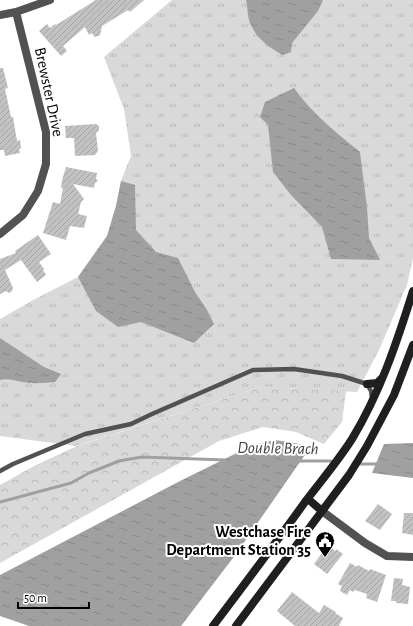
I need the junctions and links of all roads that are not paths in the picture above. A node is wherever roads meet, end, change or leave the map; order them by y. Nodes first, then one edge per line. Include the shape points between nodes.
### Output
1 (50, 0) edge
2 (16, 12) junction
3 (0, 15) edge
4 (0, 234) edge
5 (413, 291) edge
6 (413, 345) edge
7 (383, 375) junction
8 (367, 384) junction
9 (370, 404) junction
10 (0, 471) edge
11 (308, 499) junction
12 (322, 511) junction
13 (413, 557) edge
14 (213, 626) edge
15 (236, 626) edge

1 - 2 street
2 - 3 street
2 - 4 street, Brewster Drive via 46,132 46,164 38,191 23,214
5 - 7 street
6 - 12 street via 394,396 367,446
7 - 8 street via 377,383
7 - 9 street
8 - 9 lane via 371,391
8 - 10 lane via 342,376 294,369 253,370 131,424 85,434
9 - 11 street via 335,465
11 - 12 street
11 - 14 street
12 - 13 street via 387,556
12 - 15 street

